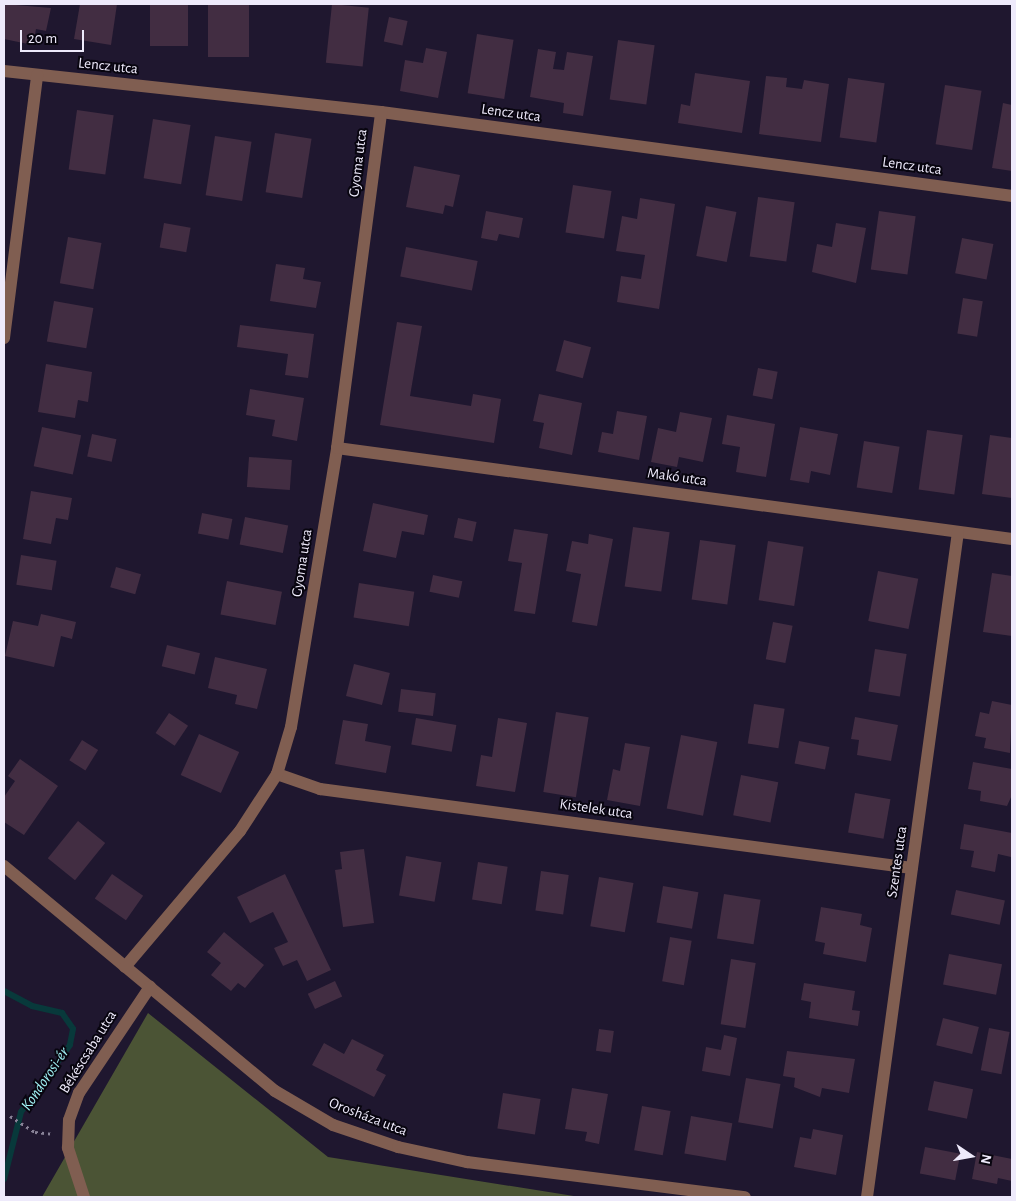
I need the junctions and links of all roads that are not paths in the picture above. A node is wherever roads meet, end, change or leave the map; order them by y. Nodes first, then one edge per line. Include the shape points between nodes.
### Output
1 (4, 70) edge
2 (37, 75) junction
3 (381, 112) junction
4 (1012, 196) edge
5 (4, 338) edge
6 (337, 448) junction
7 (958, 532) junction
8 (1012, 539) edge
9 (277, 774) junction
10 (4, 866) edge
11 (912, 868) junction
12 (125, 967) junction
13 (150, 987) junction
14 (84, 1197) edge
15 (745, 1197) edge
16 (867, 1197) edge

1 - 2 street, Lencz utca
2 - 3 street, Lencz utca
2 - 5 street
3 - 4 street, Lencz utca
3 - 6 street, Gyoma utca
6 - 7 street, Makó utca
6 - 9 street, Gyoma utca via 291,727
7 - 8 street, Makó utca
7 - 11 street, Szentes utca
9 - 11 street, Kistelek utca via 320,789
9 - 12 street, Gyoma utca via 240,832
10 - 12 street, Orosháza utca
11 - 16 street, Szentes utca
12 - 13 street, Orosháza utca
13 - 14 street, Békéscsaba utca via 78,1093 69,1120 68,1148
13 - 15 street, Orosháza utca via 275,1091 334,1125 388,1144 467,1162

